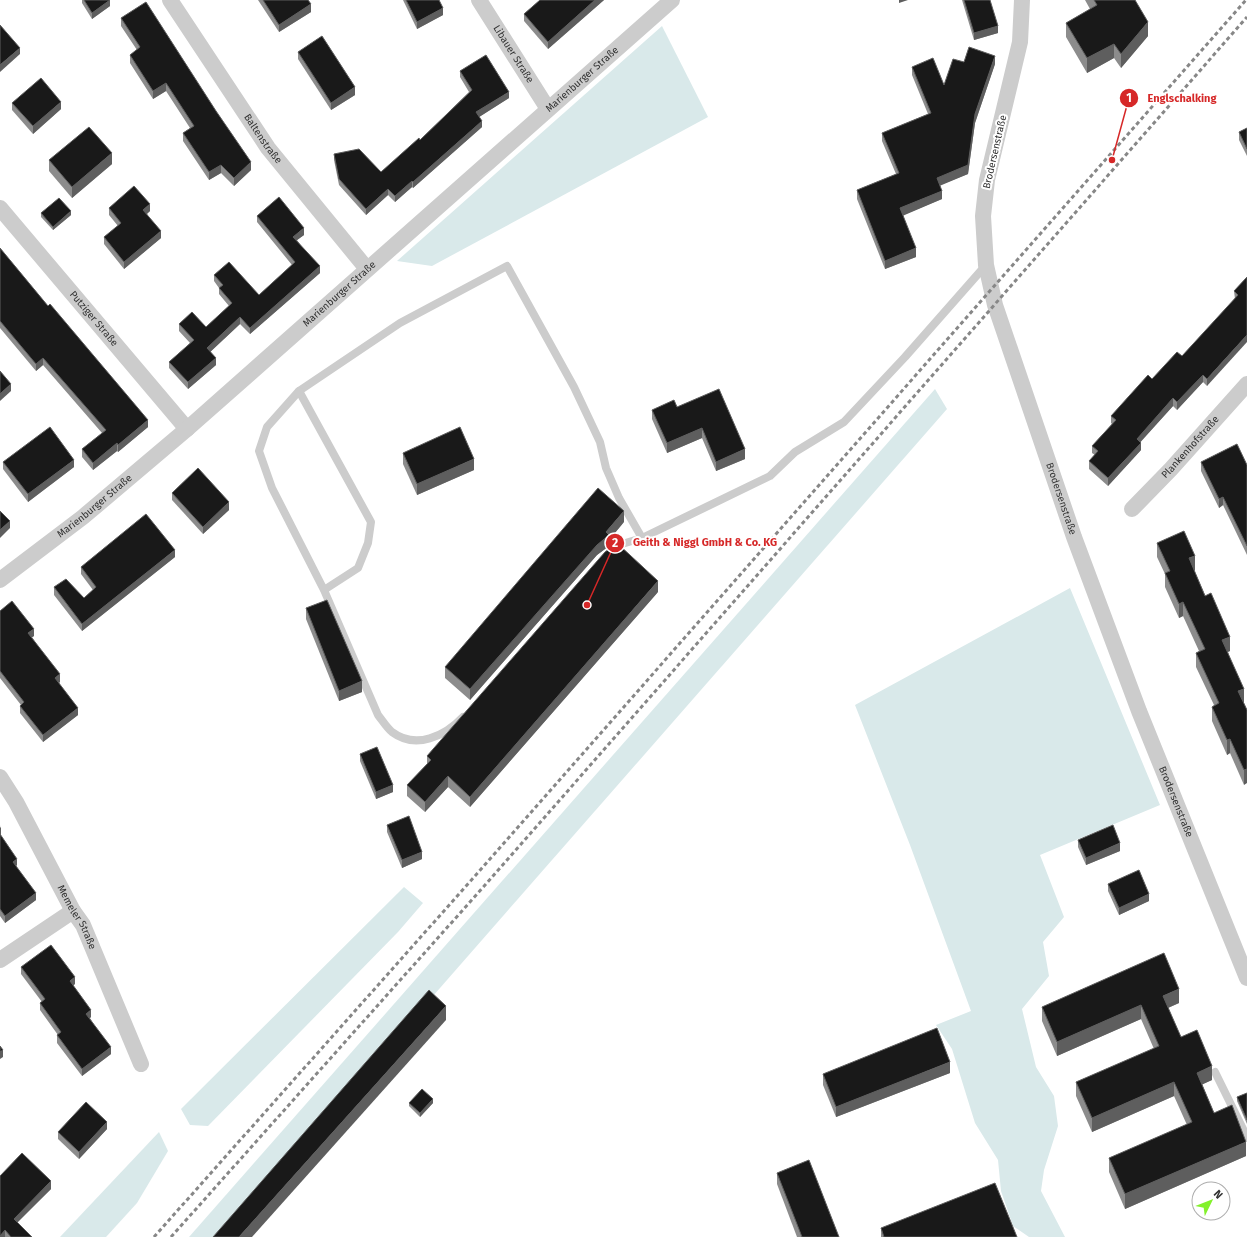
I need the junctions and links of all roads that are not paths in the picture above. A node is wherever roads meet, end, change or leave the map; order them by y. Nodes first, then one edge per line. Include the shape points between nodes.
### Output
1 (170, 0) edge
2 (479, 0) edge
3 (672, 0) edge
4 (1022, 0) edge
5 (548, 109) junction
6 (0, 208) edge
7 (986, 265) junction
8 (367, 269) junction
9 (1246, 389) edge
10 (299, 390) junction
11 (187, 429) junction
12 (1132, 509) dead end
13 (642, 538) junction
14 (607, 554) edge
15 (0, 580) edge
16 (324, 590) junction
17 (467, 712) edge
18 (0, 777) edge
19 (73, 911) junction
20 (0, 960) edge
21 (1247, 978) edge
22 (141, 1064) dead end
23 (1215, 1072) dead end
24 (1247, 1137) edge

1 - 8 street, Baltenstraße via 268,148
2 - 5 street, Libauer Straße
3 - 5 street, Marienburger Straße
4 - 7 street, Brodersenstraße via 1020,42 987,180 983,216
5 - 8 street, Marienburger Straße
6 - 11 street, Putziger Straße
7 - 13 lane via 844,422 795,452 770,476
7 - 21 street, Brodersenstraße via 995,305 1074,537 1139,711
8 - 11 street, Marienburger Straße
9 - 12 street, Plankenhofstraße
10 - 13 lane via 400,323 507,266 574,387 600,442 606,468 619,498
10 - 16 lane via 267,427 259,451 272,488
10 - 16 lane via 371,522 368,542 358,568
11 - 15 street, Marienburger Straße via 84,517
13 - 14 lane via 622,544
16 - 17 lane via 378,715 392,732 408,740 426,740 442,734
18 - 19 street, Memeler Straße via 16,802
19 - 20 street
19 - 22 street, Memeler Straße via 83,925
23 - 24 lane

